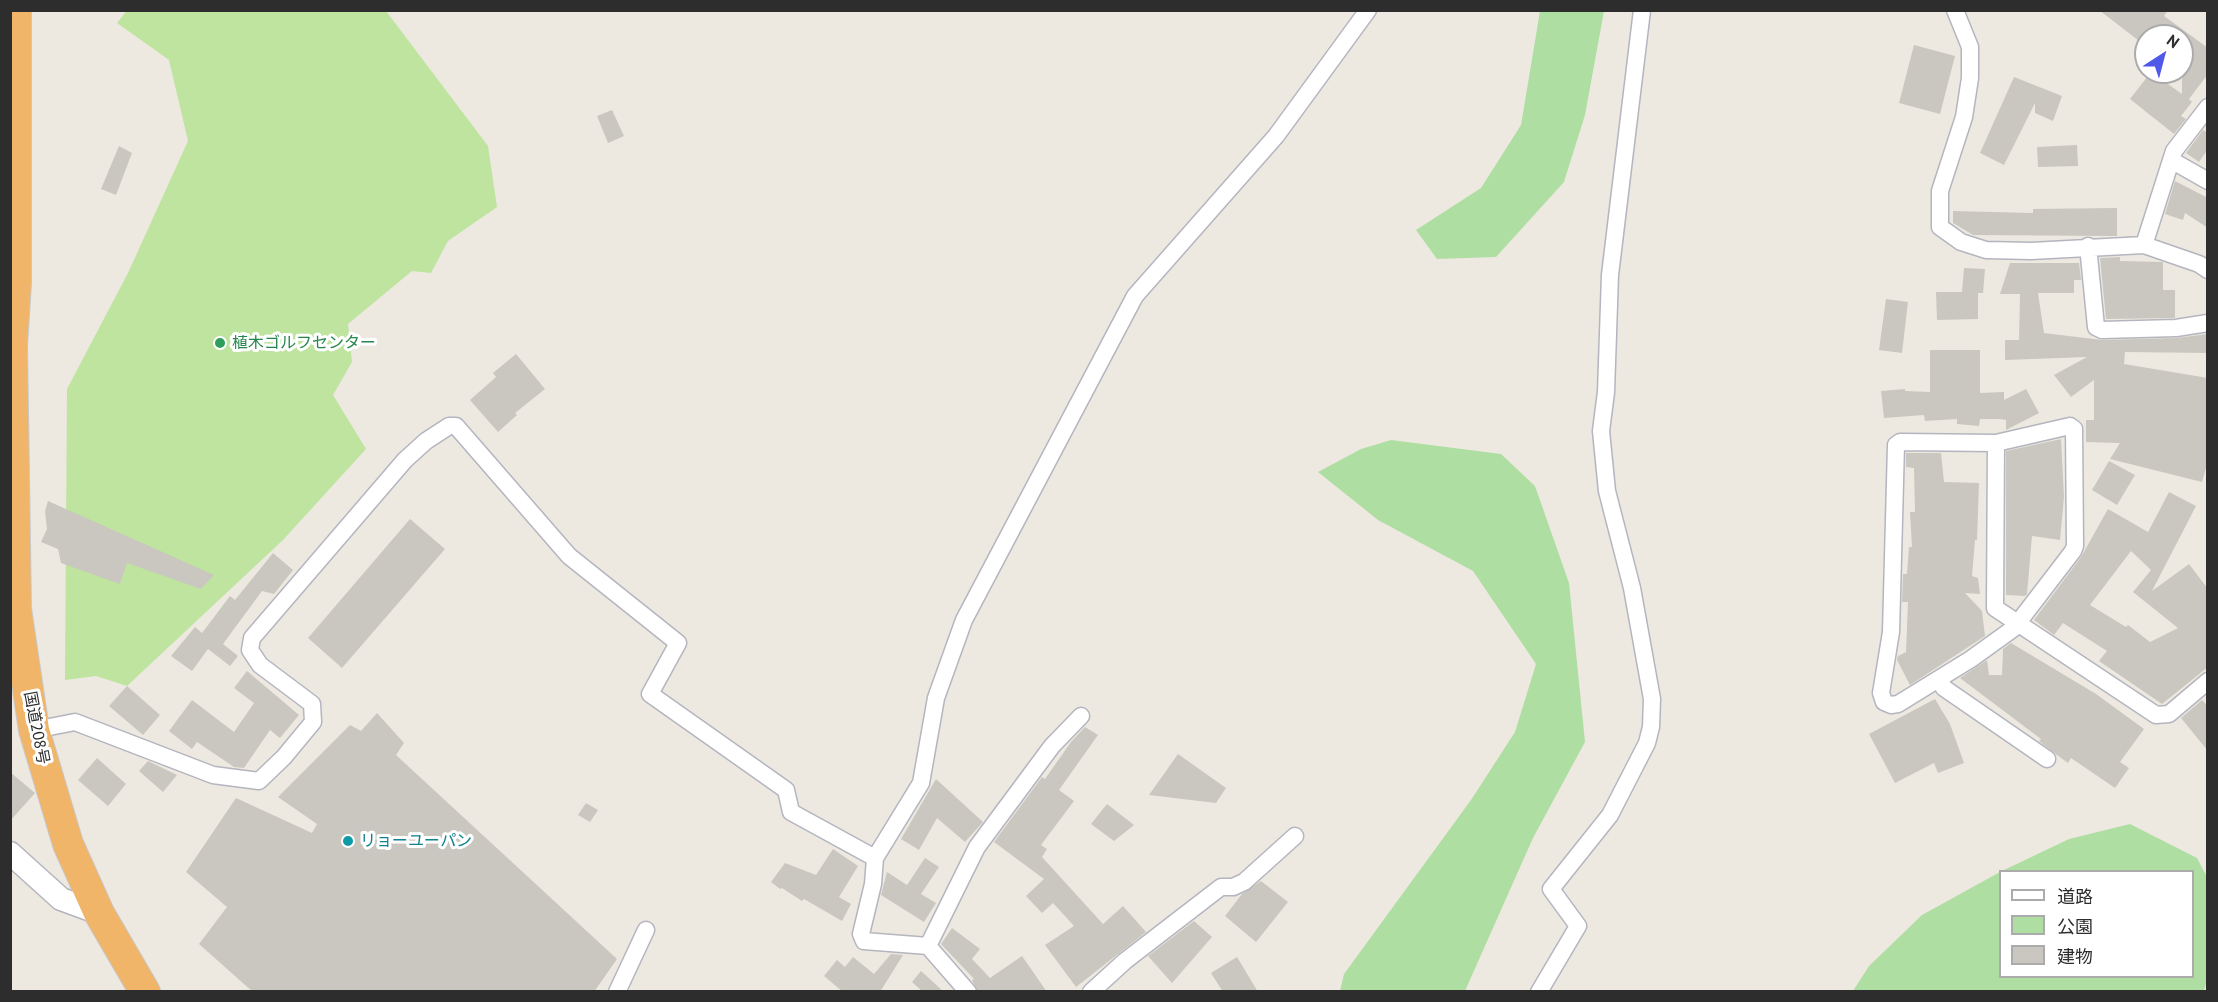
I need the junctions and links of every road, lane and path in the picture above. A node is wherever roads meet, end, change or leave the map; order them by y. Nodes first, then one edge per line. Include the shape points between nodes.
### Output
1 (15, 10) edge
2 (1368, 10) edge
3 (1642, 10) edge
4 (1955, 10) edge
5 (2208, 107) edge
6 (2171, 160) junction
7 (2208, 181) edge
8 (2144, 245) junction
9 (2088, 246) junction
10 (2208, 270) edge
11 (13, 280) edge
12 (2208, 323) edge
13 (11, 345) edge
14 (1996, 443) junction
15 (2017, 624) junction
16 (1940, 679) junction
17 (2208, 681) edge
18 (1081, 716) dead end
19 (34, 730) junction
20 (2047, 759) dead end
21 (1295, 836) dead end
22 (10, 854) edge
23 (875, 858) junction
24 (99, 913) junction
25 (646, 930) dead end
26 (928, 946) junction
27 (145, 992) edge
28 (617, 992) edge
29 (968, 992) edge
30 (1091, 992) edge
31 (1539, 992) edge

1 - 11 highway, 国道208号
2 - 23 street via 1276,136 1135,296 964,620 936,698 921,783
3 - 31 street via 1610,275 1601,431 1607,491 1632,588 1652,699 1651,727 1647,743 1610,816 1551,889 1578,926
4 - 9 street via 1970,46 1970,78 1964,117 1940,191 1940,226 1960,242 1986,250
5 - 6 street
6 - 7 street
6 - 8 street
8 - 9 street
8 - 10 street
9 - 12 street via 2096,327 2176,328
11 - 13 highway, 国道208号
13 - 19 highway, 国道208号 via 16,609
14 - 15 street via 1995,608
14 - 15 street via 2070,426 2074,429 2075,546
14 - 16 street via 1900,442 1896,446 1891,632 1881,693 1884,702 1898,704
15 - 16 street
15 - 17 street via 2156,716 2169,714
16 - 20 street via 1944,688
18 - 26 street via 1052,746 977,847
19 - 23 street via 75,722 213,775 259,781 313,722 312,704 260,665 250,650 252,638 405,460 426,441 449,426 456,426 569,556 678,643 650,694 786,790 791,812
19 - 24 highway, 国道208号 via 68,844
21 - 30 street via 1244,882 1221,887
22 - 24 street via 61,899
23 - 26 street via 861,934 864,941
24 - 27 highway, 国道208号
25 - 28 street
26 - 29 street

